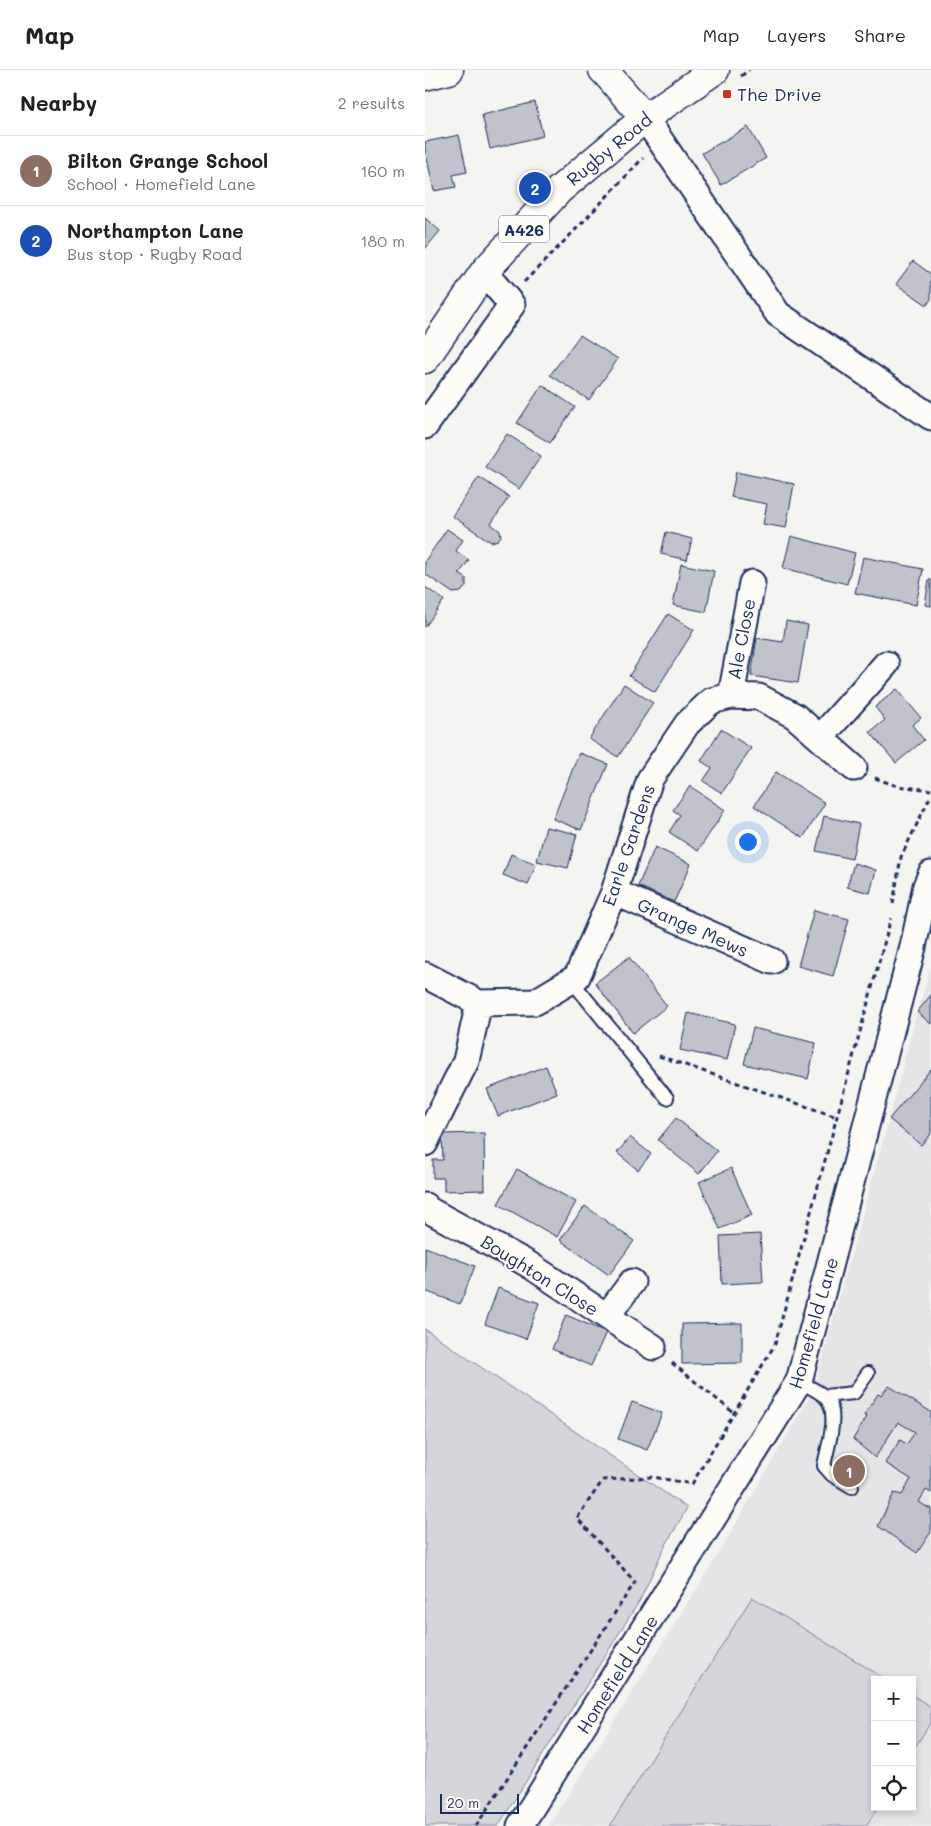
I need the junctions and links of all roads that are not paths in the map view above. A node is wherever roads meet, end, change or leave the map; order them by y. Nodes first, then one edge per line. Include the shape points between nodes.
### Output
1 (449, 70) edge
2 (603, 70) edge
3 (715, 70) edge
4 (425, 76) edge
5 (645, 118) junction
6 (484, 272) junction
7 (425, 359) edge
8 (931, 417) edge
9 (425, 426) edge
10 (752, 583) dead end
11 (886, 664) dead end
12 (731, 696) junction
13 (820, 738) junction
14 (854, 768) road end
15 (931, 874) edge
16 (614, 892) junction
17 (772, 961) dead end
18 (425, 975) edge
19 (571, 980) junction
20 (479, 1003) junction
21 (667, 1098) dead end
22 (425, 1143) edge
23 (425, 1206) edge
24 (632, 1282) dead end
25 (607, 1316) junction
26 (653, 1346) road end
27 (868, 1373) dead end
28 (799, 1381) junction
29 (825, 1396) junction
30 (852, 1488) dead end
31 (520, 1826) edge

1 - 4 main road
2 - 5 main road
3 - 5 main road, Rugby Road / A426
5 - 6 main road, Rugby Road / A426 via 559,190
5 - 8 street via 778,314
6 - 7 main road, Rugby Road / A426
6 - 9 street via 512,305
10 - 12 street, Ale Close
11 - 13 street
12 - 13 street, Earle Gardens via 759,696 795,716
12 - 16 street, Earle Gardens via 711,701 687,724 650,779
13 - 14 street, Earle Gardens
15 - 28 street, Homefield Lane
16 - 17 street, Grange Mews
16 - 19 street, Earle Gardens via 577,977
18 - 20 street, Earle Gardens
19 - 20 street, Earle Gardens via 535,1002
19 - 21 lane
20 - 22 street via 466,1061
23 - 25 street, Boughton Close via 528,1264
24 - 25 street
25 - 26 street, Boughton Close
27 - 29 lane via 854,1393
28 - 29 lane
28 - 31 street, Homefield Lane
29 - 30 lane via 832,1411 832,1433 824,1466

